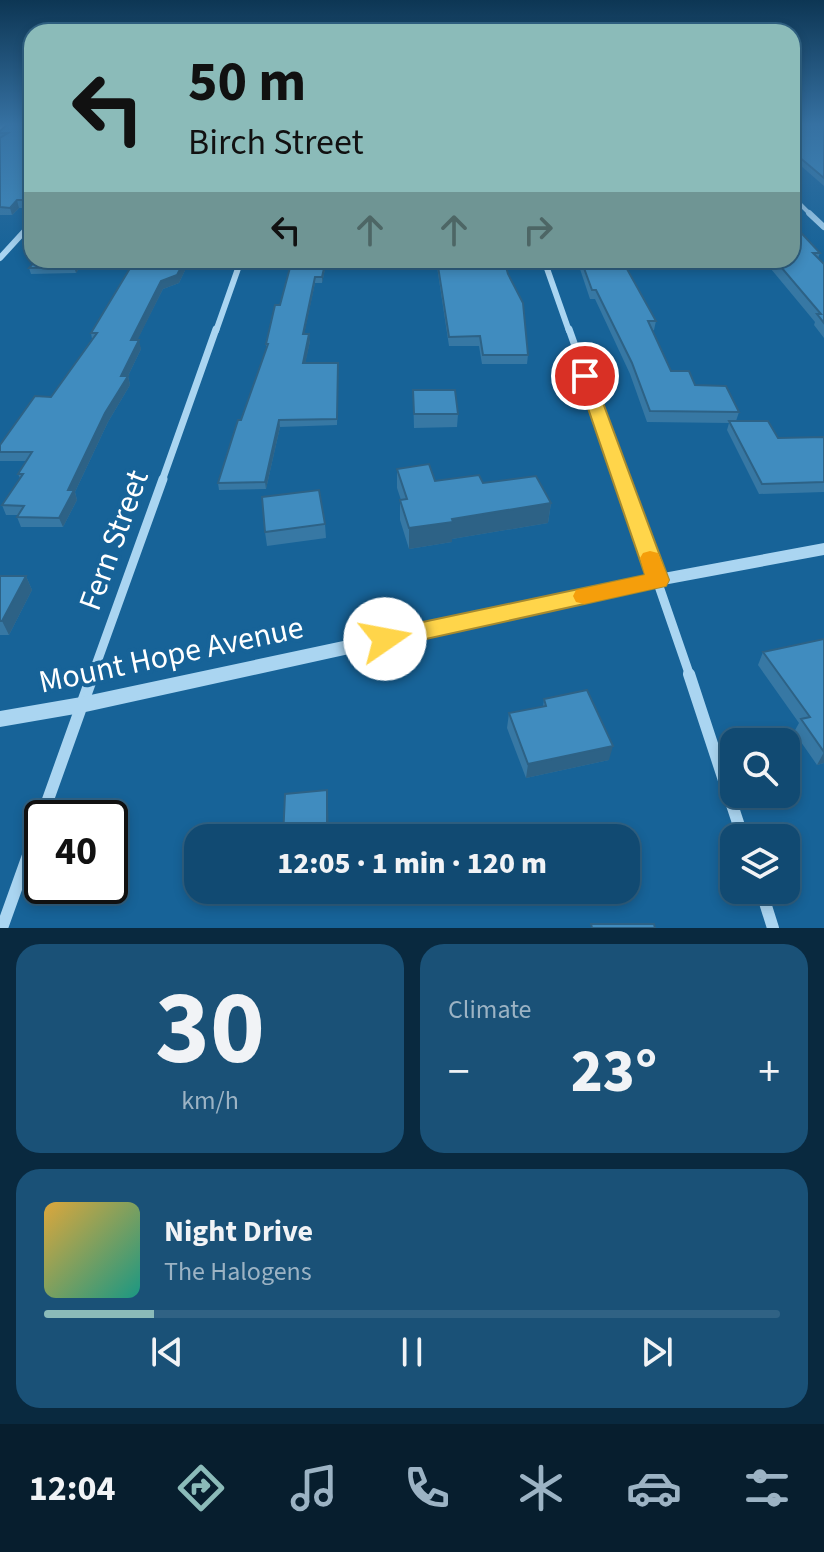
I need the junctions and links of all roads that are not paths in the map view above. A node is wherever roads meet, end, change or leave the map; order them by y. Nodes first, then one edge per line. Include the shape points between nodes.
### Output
1 (800, 204) edge
2 (824, 227) edge
3 (24, 232) edge
4 (0, 258) edge
5 (238, 268) edge
6 (547, 268) edge
7 (824, 549) edge
8 (658, 580) junction
9 (81, 705) junction
10 (0, 719) edge
11 (738, 824) edge
12 (765, 904) edge
13 (2, 928) edge
14 (773, 928) edge

1 - 2 street
3 - 4 street
5 - 9 street, Fern Street
6 - 8 street
7 - 8 street, Mount Hope Avenue
8 - 9 street, Mount Hope Avenue
8 - 11 street
9 - 10 street, Mount Hope Avenue
9 - 13 street, Fern Street
12 - 14 street

